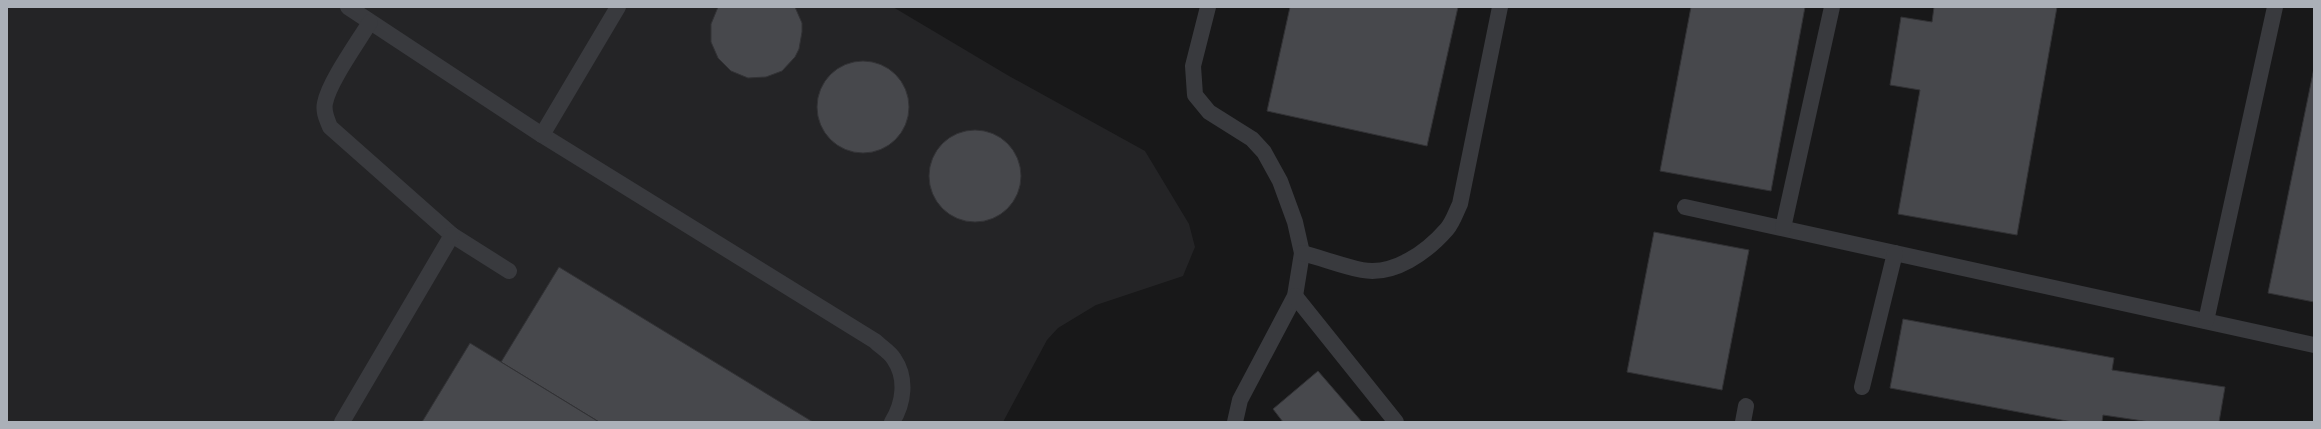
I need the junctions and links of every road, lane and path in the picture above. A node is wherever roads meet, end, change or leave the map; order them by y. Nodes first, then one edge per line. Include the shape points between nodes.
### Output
1 (348, 7) edge
2 (618, 7) edge
3 (1208, 7) edge
4 (1500, 7) edge
5 (1832, 7) edge
6 (2275, 7) edge
7 (370, 22) junction
8 (542, 135) junction
9 (1685, 207) dead end
10 (1783, 228) junction
11 (452, 235) junction
12 (1302, 253) junction
13 (1895, 253) junction
14 (509, 271) dead end
15 (1295, 296) junction
16 (2206, 321) junction
17 (2314, 345) edge
18 (1862, 387) dead end
19 (342, 422) edge
20 (892, 422) edge
21 (1234, 422) edge
22 (1396, 422) edge

1 - 7 lane
2 - 8 lane
3 - 12 lane via 1193,66 1194,95 1209,112 1252,139 1264,152 1280,182 1295,222
4 - 12 lane via 1460,204 1448,228 1408,262 1385,270 1363,270
5 - 10 lane
6 - 16 lane
7 - 8 lane
7 - 11 lane via 329,91 325,115 330,127
8 - 20 lane via 875,341 894,358 902,377 902,396
9 - 10 lane
10 - 13 lane
11 - 14 lane
11 - 19 lane
12 - 15 lane
13 - 16 lane
13 - 18 lane
15 - 21 lane via 1240,400
15 - 22 lane
16 - 17 lane

